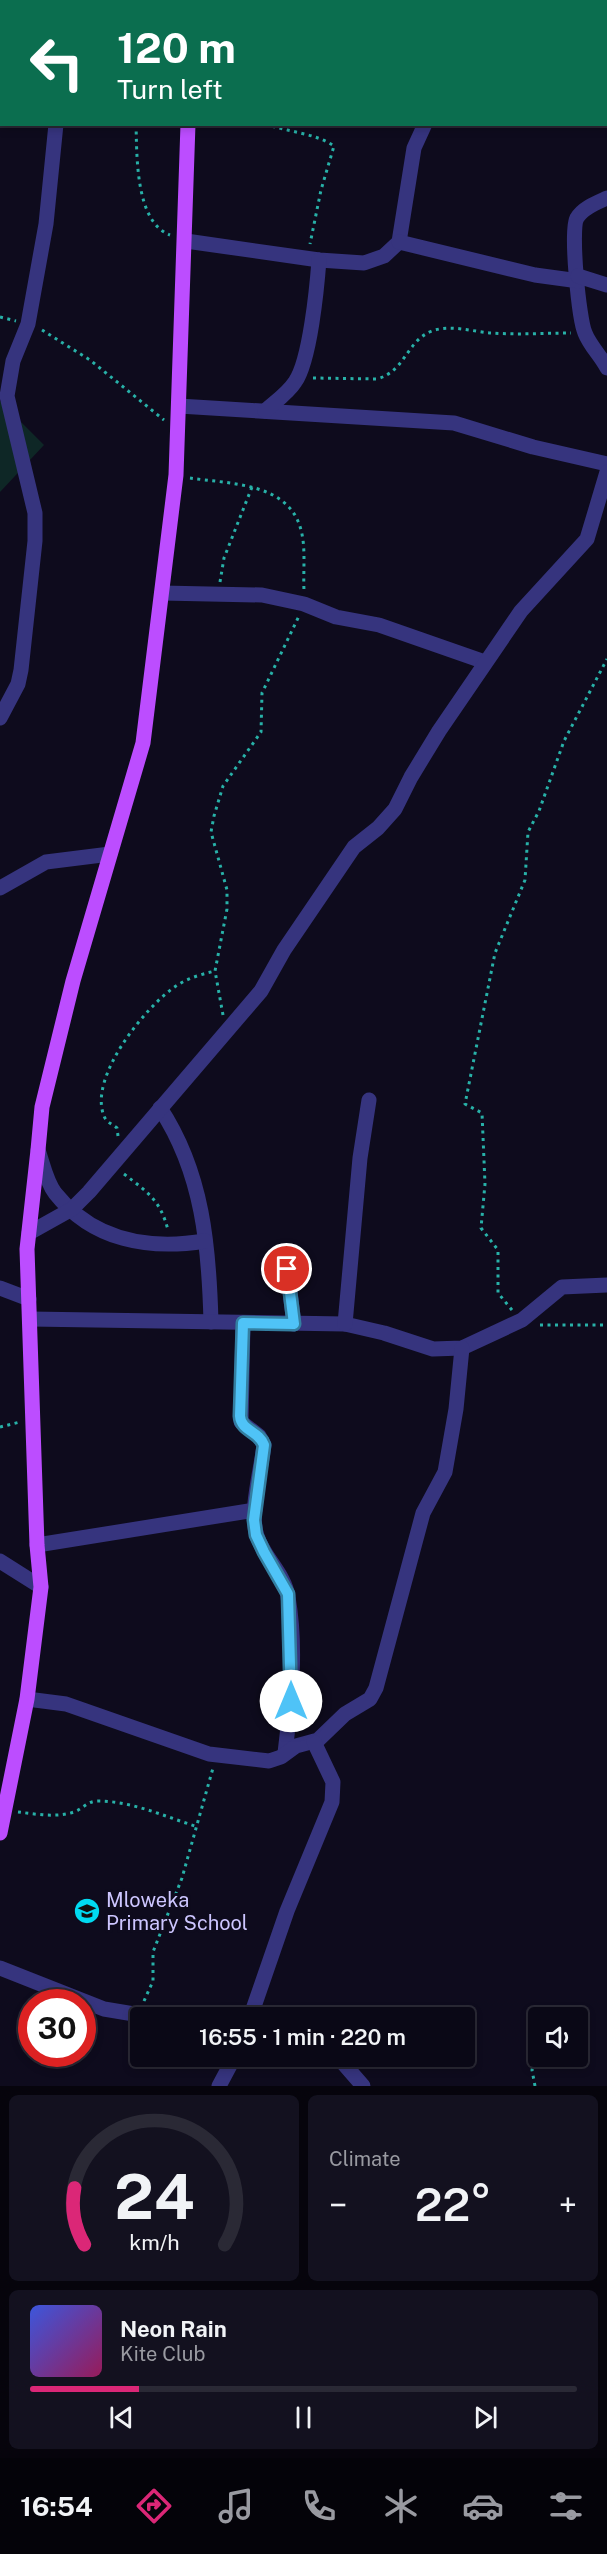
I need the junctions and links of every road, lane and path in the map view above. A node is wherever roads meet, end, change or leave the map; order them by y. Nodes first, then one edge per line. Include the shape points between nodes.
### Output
1 (56, 126) edge
2 (136, 126) edge
3 (188, 126) edge
4 (272, 126) edge
5 (424, 126) edge
6 (607, 198) edge
7 (186, 241) junction
8 (399, 242) junction
9 (313, 259) junction
10 (578, 279) junction
11 (607, 285) edge
12 (28, 324) junction
13 (585, 333) junction
14 (607, 368) edge
15 (287, 390) junction
16 (179, 406) junction
17 (265, 411) junction
18 (178, 430) junction
19 (607, 464) edge
20 (607, 472) edge
21 (176, 476) junction
22 (252, 487) junction
23 (162, 593) junction
24 (219, 593) junction
25 (304, 604) junction
26 (607, 659) edge
27 (485, 662) junction
28 (0, 718) edge
29 (110, 854) junction
30 (0, 888) edge
31 (215, 971) junction
32 (227, 1031) junction
33 (369, 1100) dead end
34 (160, 1108) junction
35 (38, 1150) junction
36 (117, 1158) junction
37 (72, 1209) junction
38 (29, 1233) junction
39 (205, 1241) junction
40 (171, 1246) junction
41 (285, 1251) dead end
42 (607, 1285) edge
43 (0, 1288) edge
44 (29, 1299) junction
45 (30, 1319) junction
46 (522, 1320) junction
47 (211, 1322) junction
48 (243, 1323) junction
49 (294, 1324) junction
50 (345, 1324) junction
51 (607, 1325) edge
52 (507, 1327) junction
53 (462, 1348) junction
54 (255, 1510) junction
55 (37, 1545) junction
56 (0, 1562) edge
57 (41, 1587) junction
58 (27, 1699) junction
59 (314, 1742) junction
60 (285, 1753) junction
61 (217, 1755) junction
62 (5, 1810) junction
63 (198, 1827) junction
64 (0, 1833) edge
65 (0, 1968) edge
66 (140, 2007) edge
67 (254, 2007) edge
68 (130, 2013) edge
69 (229, 2067) edge
70 (347, 2067) edge
71 (533, 2067) edge
72 (219, 2086) edge
73 (363, 2086) edge
74 (535, 2086) edge

1 - 12 street via 46,224
2 - 7 path via 145,205 152,220 165,233
3 - 7 main road
4 - 9 path via 316,136 334,146 321,190
5 - 8 street via 414,148
6 - 10 street via 586,208 576,219 573,234
7 - 9 street
7 - 16 main road
8 - 9 street via 373,261
8 - 10 street via 535,275
9 - 15 street via 316,301 300,371
10 - 11 street
10 - 13 street
12 - 18 path via 81,354
12 - 28 street via 13,361 7,396 31,487 35,541 21,670
13 - 14 street
13 - 15 path via 432,331 416,341 394,372 386,376 311,378
15 - 17 street
16 - 17 street
16 - 18 main road
17 - 19 street via 454,423
18 - 21 main road
20 - 27 street via 587,539 521,611
21 - 22 path
21 - 23 main road
22 - 24 path via 224,558
22 - 25 path via 279,498 300,527
23 - 24 street
23 - 29 main road via 143,743
24 - 25 street via 262,595
25 - 27 street
25 - 31 path via 262,693 261,732 223,786 214,816 211,832 227,890
26 - 46 path via 560,750 528,832 525,880 495,953 465,1104 482,1113 485,1184 481,1228 498,1250 498,1293
27 - 32 street via 411,777 396,809 354,847 261,991
29 - 30 street via 46,862
29 - 35 main road via 42,1107
31 - 32 path
31 - 36 path via 178,985 157,1001 134,1025 117,1053 101,1106 106,1120 117,1128
32 - 34 street
33 - 50 street
34 - 36 street
34 - 39 street via 187,1158 200,1200
35 - 37 street via 51,1185
35 - 38 main road
36 - 37 street
36 - 40 path via 120,1170 152,1195 161,1208
37 - 38 street
37 - 40 street via 88,1222 128,1241
38 - 44 main road
39 - 40 street
39 - 47 street
41 - 49 street
42 - 46 street via 562,1287
43 - 44 street
44 - 45 main road
45 - 47 street
45 - 55 main road
46 - 52 street
47 - 48 street
48 - 49 street
48 - 54 street via 241,1422 264,1445
49 - 50 street
50 - 53 street via 433,1349
51 - 52 path
52 - 53 street
53 - 59 street via 445,1472 423,1513 375,1692
54 - 55 street
54 - 60 street via 256,1535 288,1594 291,1701
55 - 57 main road
56 - 57 street
57 - 58 main road
58 - 61 street via 56,1701
58 - 62 main road
59 - 60 street
59 - 67 street via 333,1782 332,1802 287,1911
60 - 61 street via 269,1761
61 - 63 path
62 - 63 path via 65,1815 98,1801 141,1809
62 - 64 main road
63 - 66 path via 153,1952 153,1981
65 - 68 street via 104,2009
69 - 72 street
70 - 73 street
71 - 74 path

